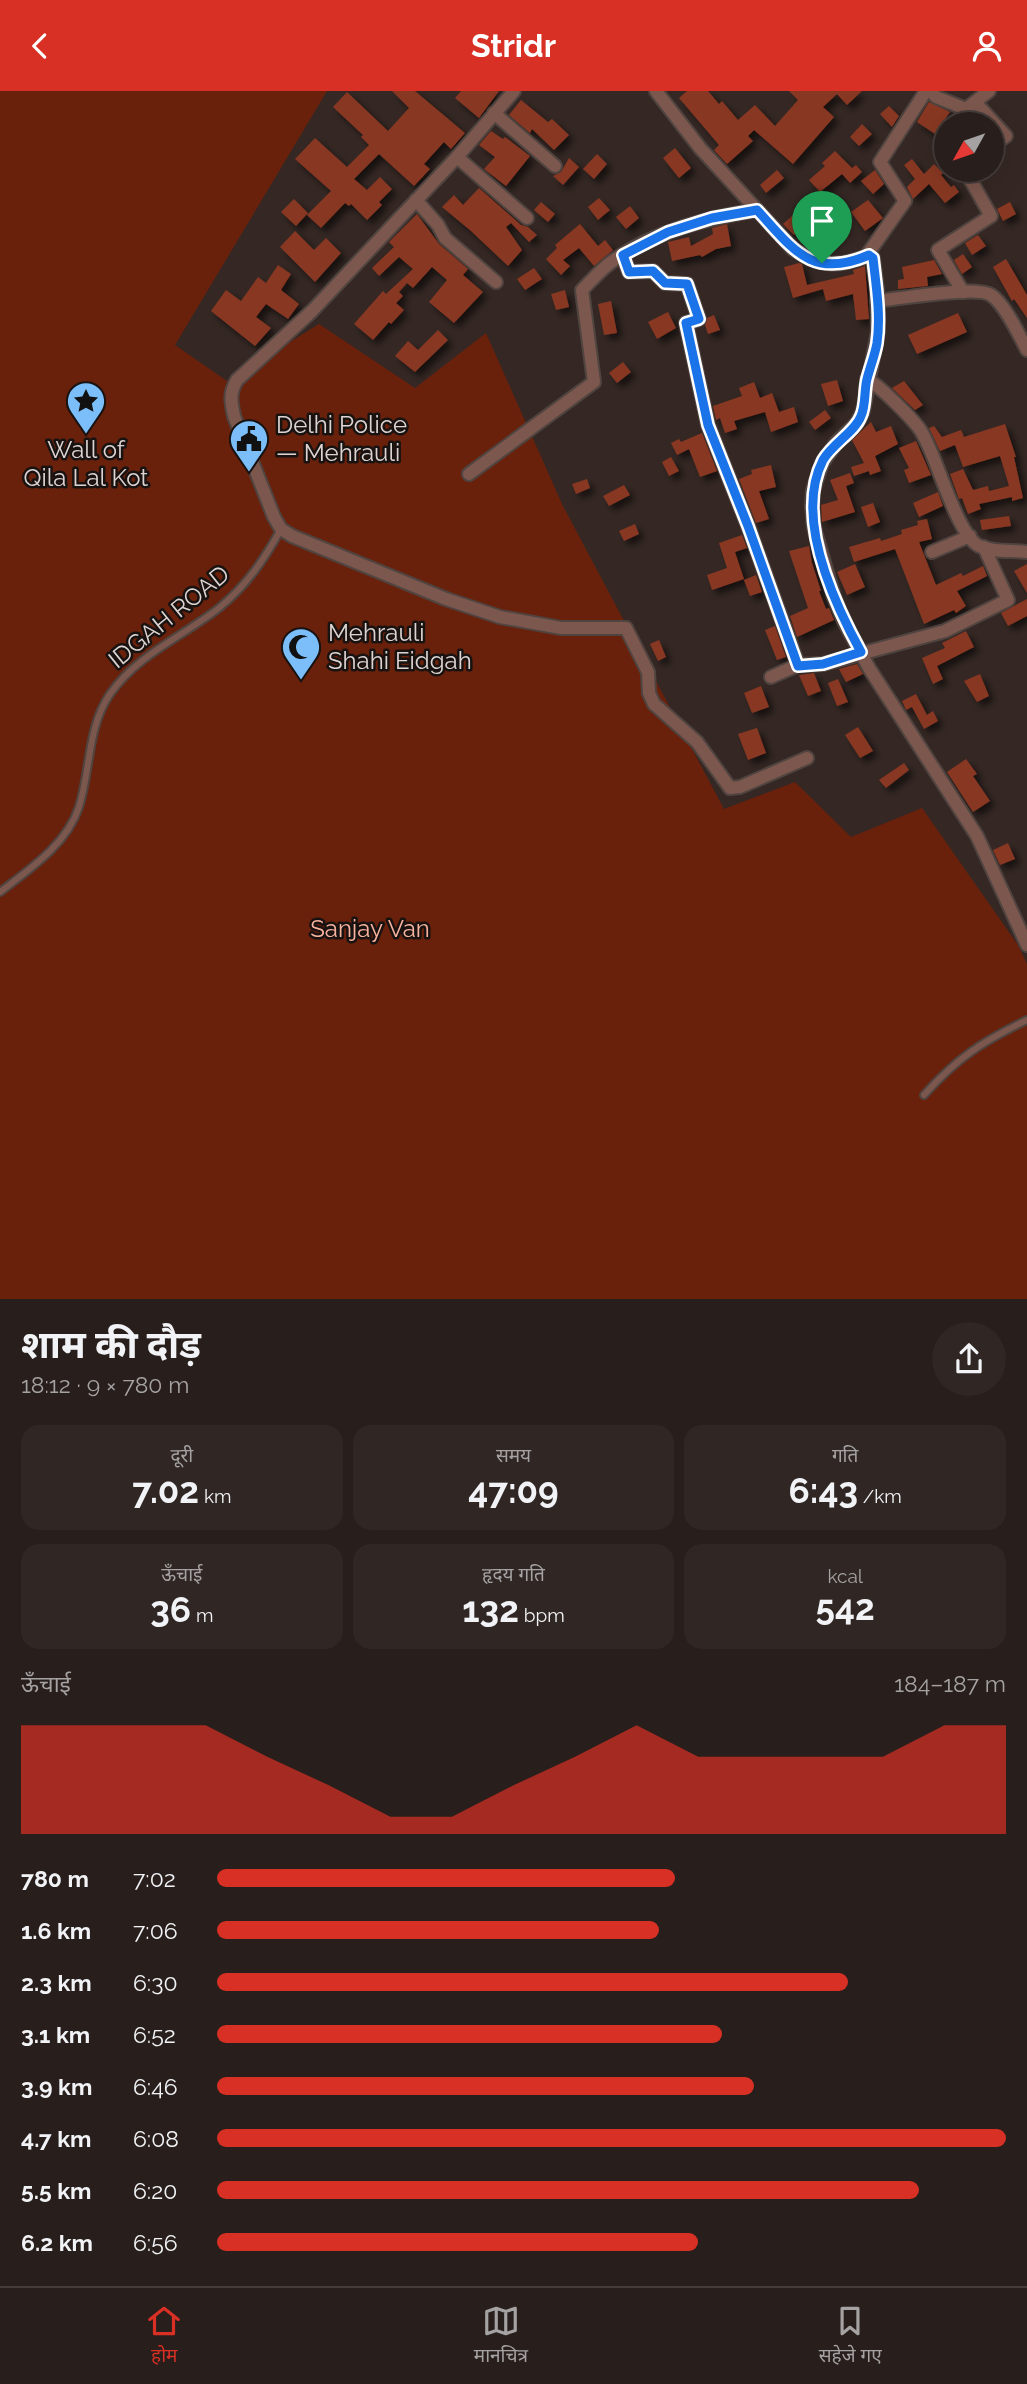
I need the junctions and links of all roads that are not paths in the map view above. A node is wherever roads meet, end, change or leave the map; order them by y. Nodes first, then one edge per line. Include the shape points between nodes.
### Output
1 (513, 91) edge
2 (656, 91) edge
3 (929, 91) edge
4 (989, 91) edge
5 (975, 101) junction
6 (985, 112) edge
7 (494, 113) junction
8 (457, 157) junction
9 (555, 166) dead end
10 (972, 182) edge
11 (416, 200) junction
12 (757, 210) junction
13 (527, 218) dead end
14 (623, 255) junction
15 (867, 255) junction
16 (496, 282) dead end
17 (963, 292) junction
18 (877, 301) junction
19 (1027, 349) edge
20 (867, 379) junction
21 (469, 474) dead end
22 (281, 529) junction
23 (970, 535) junction
24 (984, 547) junction
25 (932, 552) dead end
26 (1027, 552) edge
27 (861, 652) junction
28 (798, 666) junction
29 (771, 677) dead end
30 (807, 758) dead end
31 (0, 892) edge
32 (1027, 945) edge
33 (1027, 1020) edge
34 (924, 1095) dead end

1 - 7 street
2 - 12 street
3 - 5 street via 966,109
3 - 15 street via 880,162 905,201
4 - 5 street
5 - 6 street
7 - 8 street
7 - 9 street
8 - 11 street
8 - 13 street
10 - 17 street via 991,216 938,250
11 - 16 street via 445,238
11 - 22 street via 232,388 234,417
12 - 14 street via 679,228
12 - 15 street via 793,249 813,260 842,264
14 - 21 street via 582,290 594,382
14 - 28 street via 629,272 653,271 665,283 687,284 699,319 686,323 703,408
15 - 18 street via 873,258
17 - 18 street
17 - 19 street via 985,292 996,299
18 - 20 street via 877,344
20 - 23 street via 920,430
20 - 27 street via 861,418 822,463 812,506 834,597
22 - 30 street via 500,617 561,628 626,628 648,671 654,704 697,741 730,788
22 - 31 lane, IDGAH ROAD via 258,568 232,597 142,660 110,694 100,713 82,793 69,827 38,862
23 - 24 street
23 - 25 street
24 - 26 street
24 - 27 street via 1009,600 945,631
27 - 28 street
27 - 32 street via 977,836
28 - 29 street
33 - 34 lane via 960,1058

